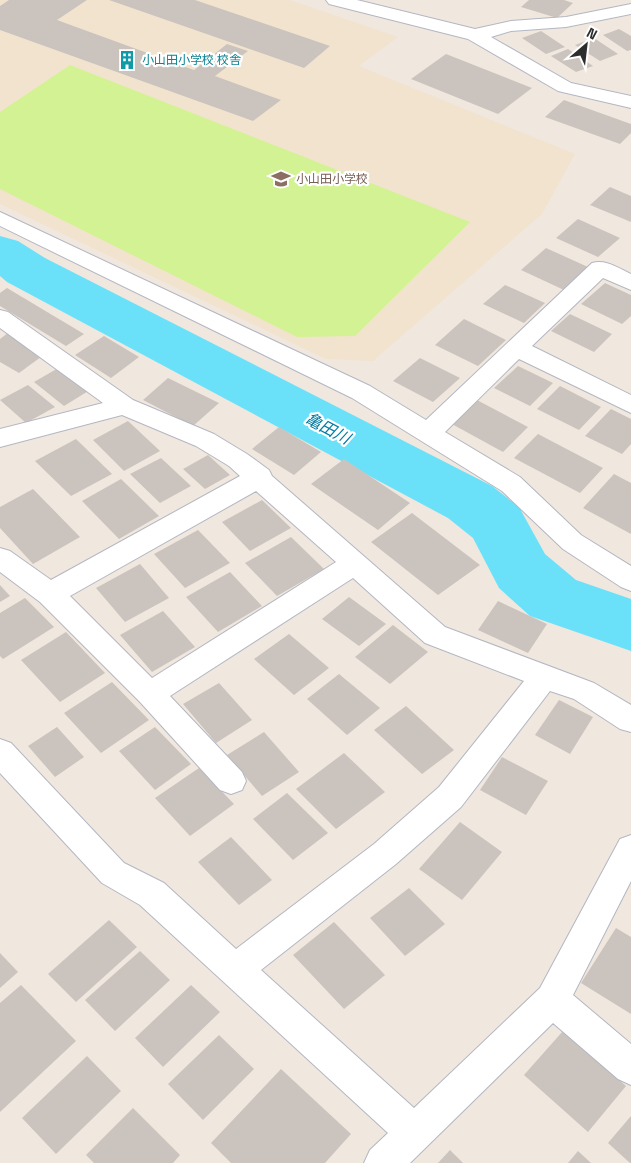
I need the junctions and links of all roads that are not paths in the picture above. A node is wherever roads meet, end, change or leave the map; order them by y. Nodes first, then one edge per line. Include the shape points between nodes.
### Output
1 (335, 0) edge
2 (631, 9) edge
3 (475, 35) junction
4 (631, 102) edge
5 (0, 218) edge
6 (631, 283) edge
7 (0, 317) edge
8 (516, 348) junction
9 (631, 405) edge
10 (124, 406) junction
11 (426, 434) junction
12 (0, 438) edge
13 (260, 477) junction
14 (0, 558) edge
15 (356, 563) junction
16 (631, 580) edge
17 (50, 594) junction
18 (546, 676) junction
19 (150, 694) junction
20 (631, 720) edge
21 (0, 752) edge
22 (231, 781) dead end
23 (631, 849) edge
24 (235, 970) junction
25 (552, 1000) junction
26 (631, 1067) edge
27 (415, 1132) junction
28 (384, 1163) edge

1 - 3 street
2 - 3 street via 566,22 511,26
3 - 4 street via 565,87
5 - 11 street via 361,392
6 - 8 street via 600,268
7 - 10 street
8 - 9 street
8 - 11 street
10 - 12 street
10 - 13 street via 205,440
11 - 16 street via 511,484 572,542
13 - 15 street
13 - 17 street
14 - 17 street
15 - 18 street via 435,635
15 - 19 street
17 - 19 street
18 - 20 street via 584,691
18 - 24 street via 450,797 385,854
19 - 22 street
21 - 24 street via 113,873 152,894
23 - 25 street
24 - 27 street
25 - 26 street
25 - 27 street
27 - 28 street

